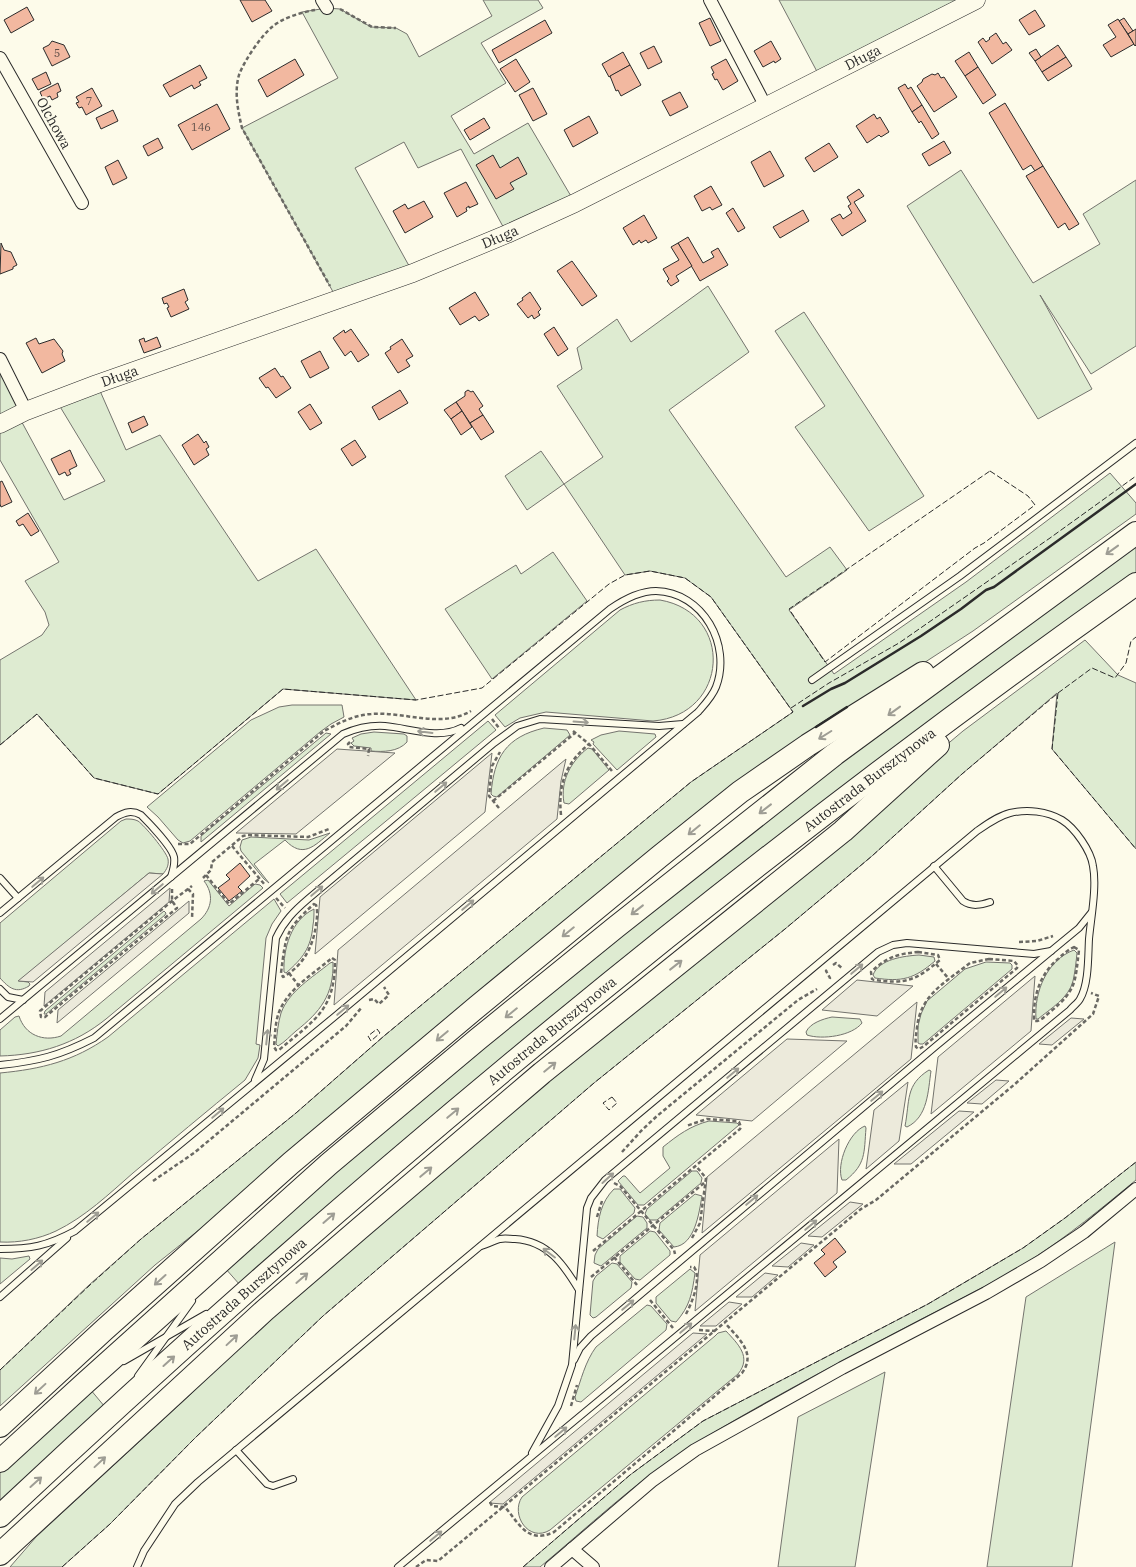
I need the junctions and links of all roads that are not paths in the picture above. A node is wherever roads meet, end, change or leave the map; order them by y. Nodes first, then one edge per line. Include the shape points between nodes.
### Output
1 (710, 0) edge
2 (976, 0) edge
3 (0, 58) edge
4 (766, 107) junction
5 (82, 203) dead end
6 (0, 359) edge
7 (26, 411) junction
8 (0, 424) edge
9 (1136, 443) edge
10 (1136, 533) edge
11 (1088, 568) junction
12 (1136, 584) edge
13 (1104, 607) junction
14 (812, 680) dead end
15 (471, 723) junction
16 (684, 724) junction
17 (934, 866) junction
18 (171, 877) junction
19 (0, 878) edge
20 (18, 898) junction
21 (990, 902) dead end
22 (1092, 911) junction
23 (0, 913) edge
24 (1051, 951) junction
25 (0, 990) edge
26 (23, 1000) junction
27 (0, 1020) edge
28 (0, 1065) edge
29 (254, 1084) junction
30 (1136, 1189) edge
31 (75, 1231) junction
32 (477, 1247) junction
33 (0, 1249) edge
34 (220, 1261) junction
35 (579, 1290) junction
36 (246, 1292) junction
37 (0, 1296) edge
38 (165, 1338) junction
39 (572, 1365) junction
40 (84, 1384) junction
41 (111, 1414) junction
42 (5, 1419) edge
43 (236, 1450) junction
44 (529, 1459) junction
45 (0, 1461) edge
46 (293, 1480) dead end
47 (51, 1507) junction
48 (0, 1516) edge
49 (572, 1549) junction
50 (0, 1554) edge
51 (2, 1567) edge
52 (137, 1567) edge
53 (398, 1567) edge
54 (551, 1567) edge
55 (593, 1567) edge

1 - 4 street
2 - 4 street, Długa
3 - 5 street, Olchowa
4 - 7 street, Długa via 507,234 413,272
6 - 7 street
7 - 8 street, Długa
9 - 14 lane via 960,576
10 -> 11 highway
11 -> 34 highway via 835,754 616,927 344,1152
11 -> 42 highway via 808,745 733,798 299,1156
12 - 13 highway, Autostrada Bursztynowa
36 -> 13 highway, Autostrada Bursztynowa via 489,1082 670,936 871,778
47 -> 13 highway via 265,1310 359,1229 557,1061 824,846 938,744
15 - 16 lane via 610,609 637,595 656,591 682,597 694,604 718,641 721,659 716,687 710,699
15 -> 18 lane via 447,734 384,726 365,727 346,734
15 - 28 lane via 94,1038 59,1055
29 -> 16 lane
29 -> 16 lane via 264,1059 276,938 290,914 517,726 540,719 659,726
17 - 21 lane via 968,905
17 - 22 lane via 991,822 1008,814 1040,812 1063,820 1086,848 1093,865
17 - 32 lane
20 -> 18 lane via 116,817 128,812 141,815 170,849 174,861
18 -> 26 lane
19 - 20 lane
20 - 23 lane
22 - 24 lane via 1080,928
44 -> 22 lane via 1070,1010 1080,999 1085,985
35 -> 24 lane via 587,1208 597,1189 878,952 907,943 1034,954
39 -> 24 lane via 580,1348 591,1336
25 - 26 lane via 8,997
26 - 27 lane
31 -> 29 lane
30 - 49 street via 1084,1232 1041,1261 695,1450 653,1480
31 - 33 lane via 44,1245
37 -> 31 lane
35 -> 32 lane via 554,1255 532,1242 501,1239
32 - 43 lane
34 - 38 lane
34 - 40 highway
39 -> 35 lane
36 - 38 lane
41 -> 36 highway, Autostrada Bursztynowa
38 - 40 lane
38 - 41 lane
39 - 44 lane via 552,1420
40 - 45 highway
48 -> 41 highway, Autostrada Bursztynowa
43 - 46 lane via 267,1484 273,1486
43 - 52 lane via 175,1504
53 -> 44 lane
47 - 50 highway
47 - 51 highway
49 - 54 street
49 - 55 street

